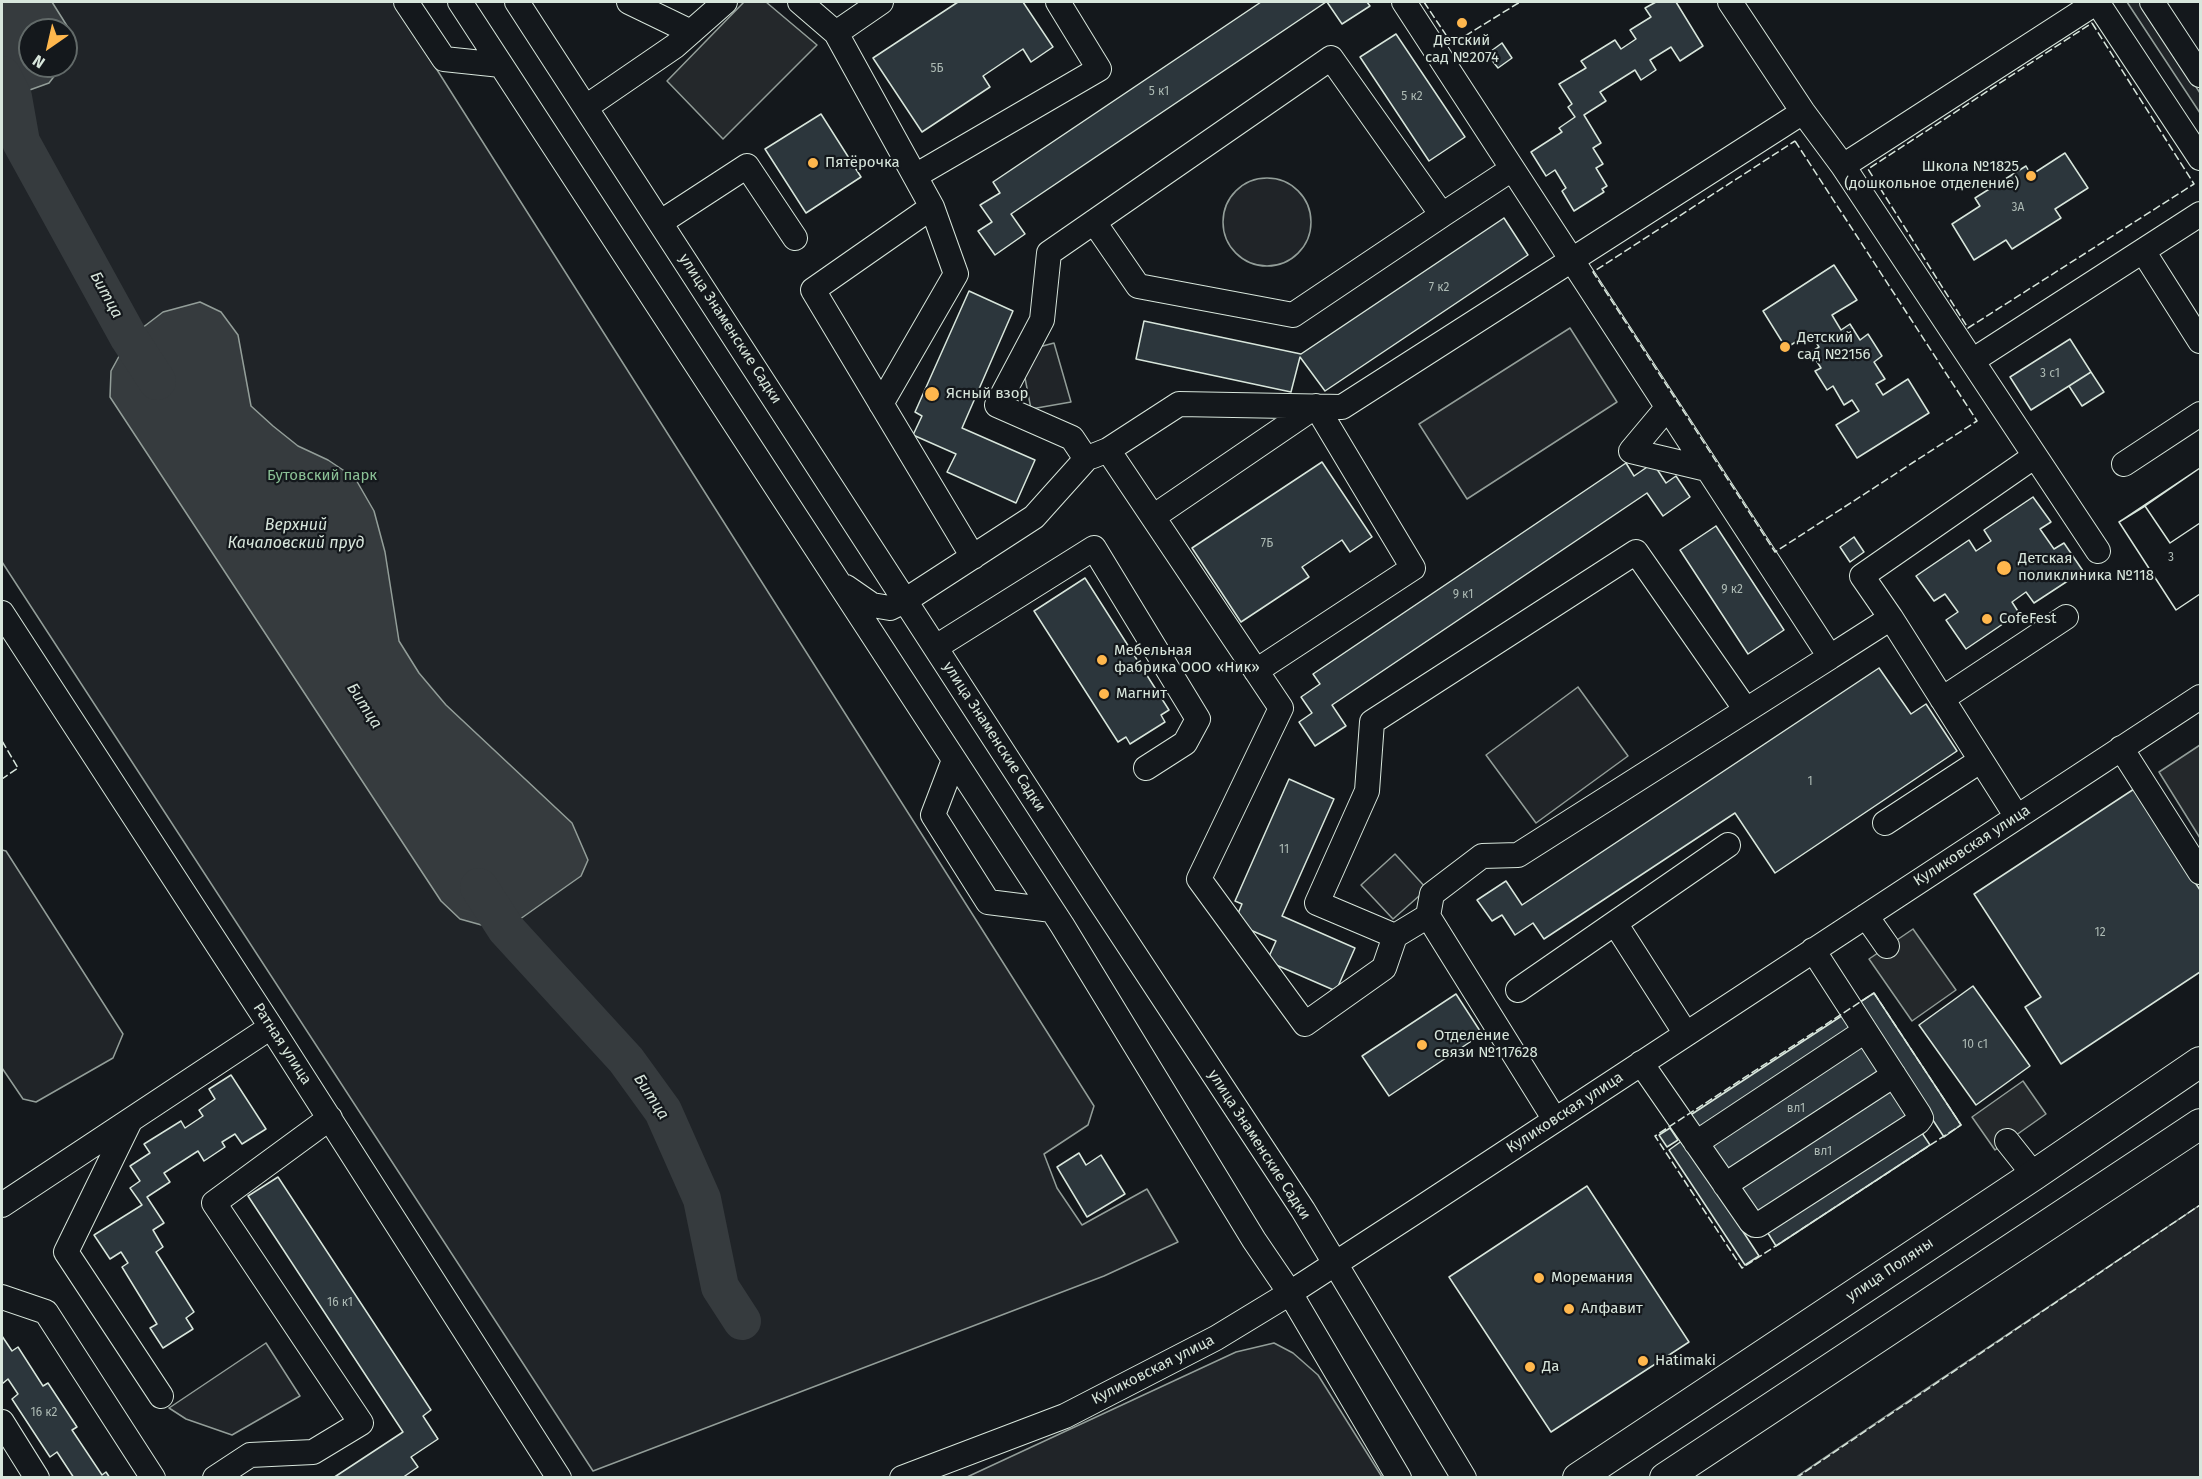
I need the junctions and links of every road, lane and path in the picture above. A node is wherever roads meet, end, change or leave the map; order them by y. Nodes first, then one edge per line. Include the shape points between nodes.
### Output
1 (406, 2) edge
2 (460, 2) edge
3 (517, 2) edge
4 (629, 2) edge
5 (725, 2) edge
6 (800, 2) edge
7 (881, 2) edge
8 (1059, 2) edge
9 (1404, 2) edge
10 (1730, 2) edge
11 (2097, 2) edge
12 (2152, 2) edge
13 (692, 32) junction
14 (836, 33) junction
15 (501, 65) junction
16 (2200, 75) edge
17 (586, 107) junction
18 (1803, 112) junction
19 (2200, 158) edge
20 (1843, 166) junction
21 (1512, 169) junction
22 (915, 176) junction
23 (932, 207) junction
24 (2200, 214) edge
25 (1442, 215) junction
26 (660, 222) junction
27 (1094, 222) junction
28 (795, 238) dead end
29 (2143, 251) junction
30 (1571, 261) junction
31 (2200, 341) edge
32 (1972, 361) junction
33 (881, 404) junction
34 (1316, 406) junction
35 (1667, 408) junction
36 (2200, 414) edge
37 (1108, 450) junction
38 (2035, 456) junction
39 (1086, 459) junction
40 (2124, 464) dead end
41 (1707, 469) junction
42 (1153, 517) junction
43 (2098, 551) dead end
44 (973, 557) junction
45 (834, 576) junction
46 (906, 600) junction
47 (2, 613) edge
48 (2066, 617) dead end
49 (1891, 618) junction
50 (936, 646) junction
51 (1830, 657) junction
52 (1256, 671) junction
53 (2200, 697) edge
54 (1942, 699) junction
55 (1746, 710) junction
56 (2121, 748) junction
57 (954, 760) junction
58 (1980, 761) junction
59 (1146, 768) dead end
60 (2017, 817) junction
61 (1885, 823) dead end
62 (1728, 845) dead end
63 (2200, 872) edge
64 (1052, 910) junction
65 (1428, 916) junction
66 (1866, 916) junction
67 (1615, 924) junction
68 (1395, 936) junction
69 (1887, 946) dead end
70 (1814, 950) junction
71 (1518, 990) dead end
72 (271, 1027) junction
73 (1866, 1031) junction
74 (1686, 1034) junction
75 (2200, 1062) edge
76 (1641, 1063) junction
77 (1894, 1075) junction
78 (330, 1119) junction
79 (130, 1120) junction
80 (1555, 1120) junction
81 (2200, 1124) edge
82 (2007, 1142) dead end
83 (1696, 1143) junction
84 (2034, 1175) junction
85 (1725, 1185) junction
86 (2, 1205) edge
87 (1336, 1263) junction
88 (1290, 1293) junction
89 (2, 1297) edge
90 (161, 1395) dead end
91 (2, 1422) edge
92 (1466, 1474) edge
93 (37, 1478) edge
94 (153, 1478) edge
95 (215, 1478) edge
96 (560, 1478) edge
97 (902, 1478) edge
98 (1399, 1478) edge
99 (1578, 1478) edge
100 (1665, 1478) edge

1 - 15 street via 444,59
2 - 15 street
3 - 17 street, улица Знаменские Садки
4 - 13 street
5 - 13 street
6 - 14 street
7 - 14 street
8 - 22 street via 1099,69
9 - 21 street
10 - 18 street
11 - 19 street
11 - 20 street
12 - 16 street
13 - 17 street
14 - 22 street
15 - 45 street
17 - 26 street, улица Знаменские Садки
18 - 20 street
18 - 30 street
20 - 32 street
21 - 25 street
21 - 30 street
22 - 23 street
23 - 33 street via 956,274
23 - 33 street via 813,290
24 - 29 street
25 - 27 street via 1293,315 1138,286
25 - 27 street via 1331,58
26 - 28 street via 747,166
26 - 46 street, улица Знаменские Садки
27 - 39 street via 1049,253 1042,320 997,405 1072,438
29 - 31 street
29 - 32 street
30 - 34 street via 1342,407
30 - 35 street
32 - 38 street
33 - 44 street
34 - 37 street via 1179,404
34 - 42 street
34 - 52 street via 1413,568
35 - 41 street
35 - 41 street via 1631,452
36 - 40 street
37 - 39 street
37 - 42 street
38 - 43 street
38 - 49 street via 1862,576
39 - 44 street via 1034,517
41 - 51 street
42 - 52 street
44 - 46 street
45 - 46 street via 872,605 890,608
45 - 57 street
46 - 50 street, улица Знаменские Садки
47 - 72 street, Ратная улица
48 - 54 street
49 - 51 street
49 - 54 street
50 - 59 street via 1094,548 1198,719 1185,743
50 - 87 street, улица Знаменские Садки
51 - 55 street
52 - 68 street via 1281,708 1199,879 1305,1024 1384,968
53 - 56 street, Куликовская улица
54 - 58 street
55 - 65 street via 1518,855 1482,856 1432,894
55 - 68 street via 1636,552 1372,722 1367,791 1317,903
56 - 60 street, Куликовская улица
56 - 63 street
57 - 64 street
57 - 64 street via 933,815 988,902
58 - 60 street
58 - 61 street
60 - 66 street, Куликовская улица
62 - 67 street
64 - 88 street
65 - 68 street
65 - 80 street
66 - 69 street
66 - 70 street, Куликовская улица
67 - 71 street
67 - 74 street
70 - 73 street
70 - 74 street, Куликовская улица
72 - 78 street, Ратная улица
72 - 79 street
73 - 77 street
73 - 83 street
74 - 76 street, Куликовская улица
75 - 84 main road, улица Поляны
76 - 80 street, Куликовская улица
76 - 83 street
77 - 85 street
77 - 85 street via 1921,1118 1848,1167 1758,1225 1751,1222
78 - 95 street via 214,1203 361,1423 314,1452 250,1455
78 - 96 street, Ратная улица
79 - 86 street
79 - 90 street via 66,1252
80 - 87 street, Куликовская улица
81 - 100 main road
82 - 84 street
83 - 85 street
84 - 99 main road, улица Поляны
87 - 88 street, Куликовская улица
87 - 92 street, улица Знаменские Садки
88 - 97 street, Куликовская улица via 1216,1338 1065,1416
88 - 98 street
89 - 94 street via 46,1312
91 - 93 street

